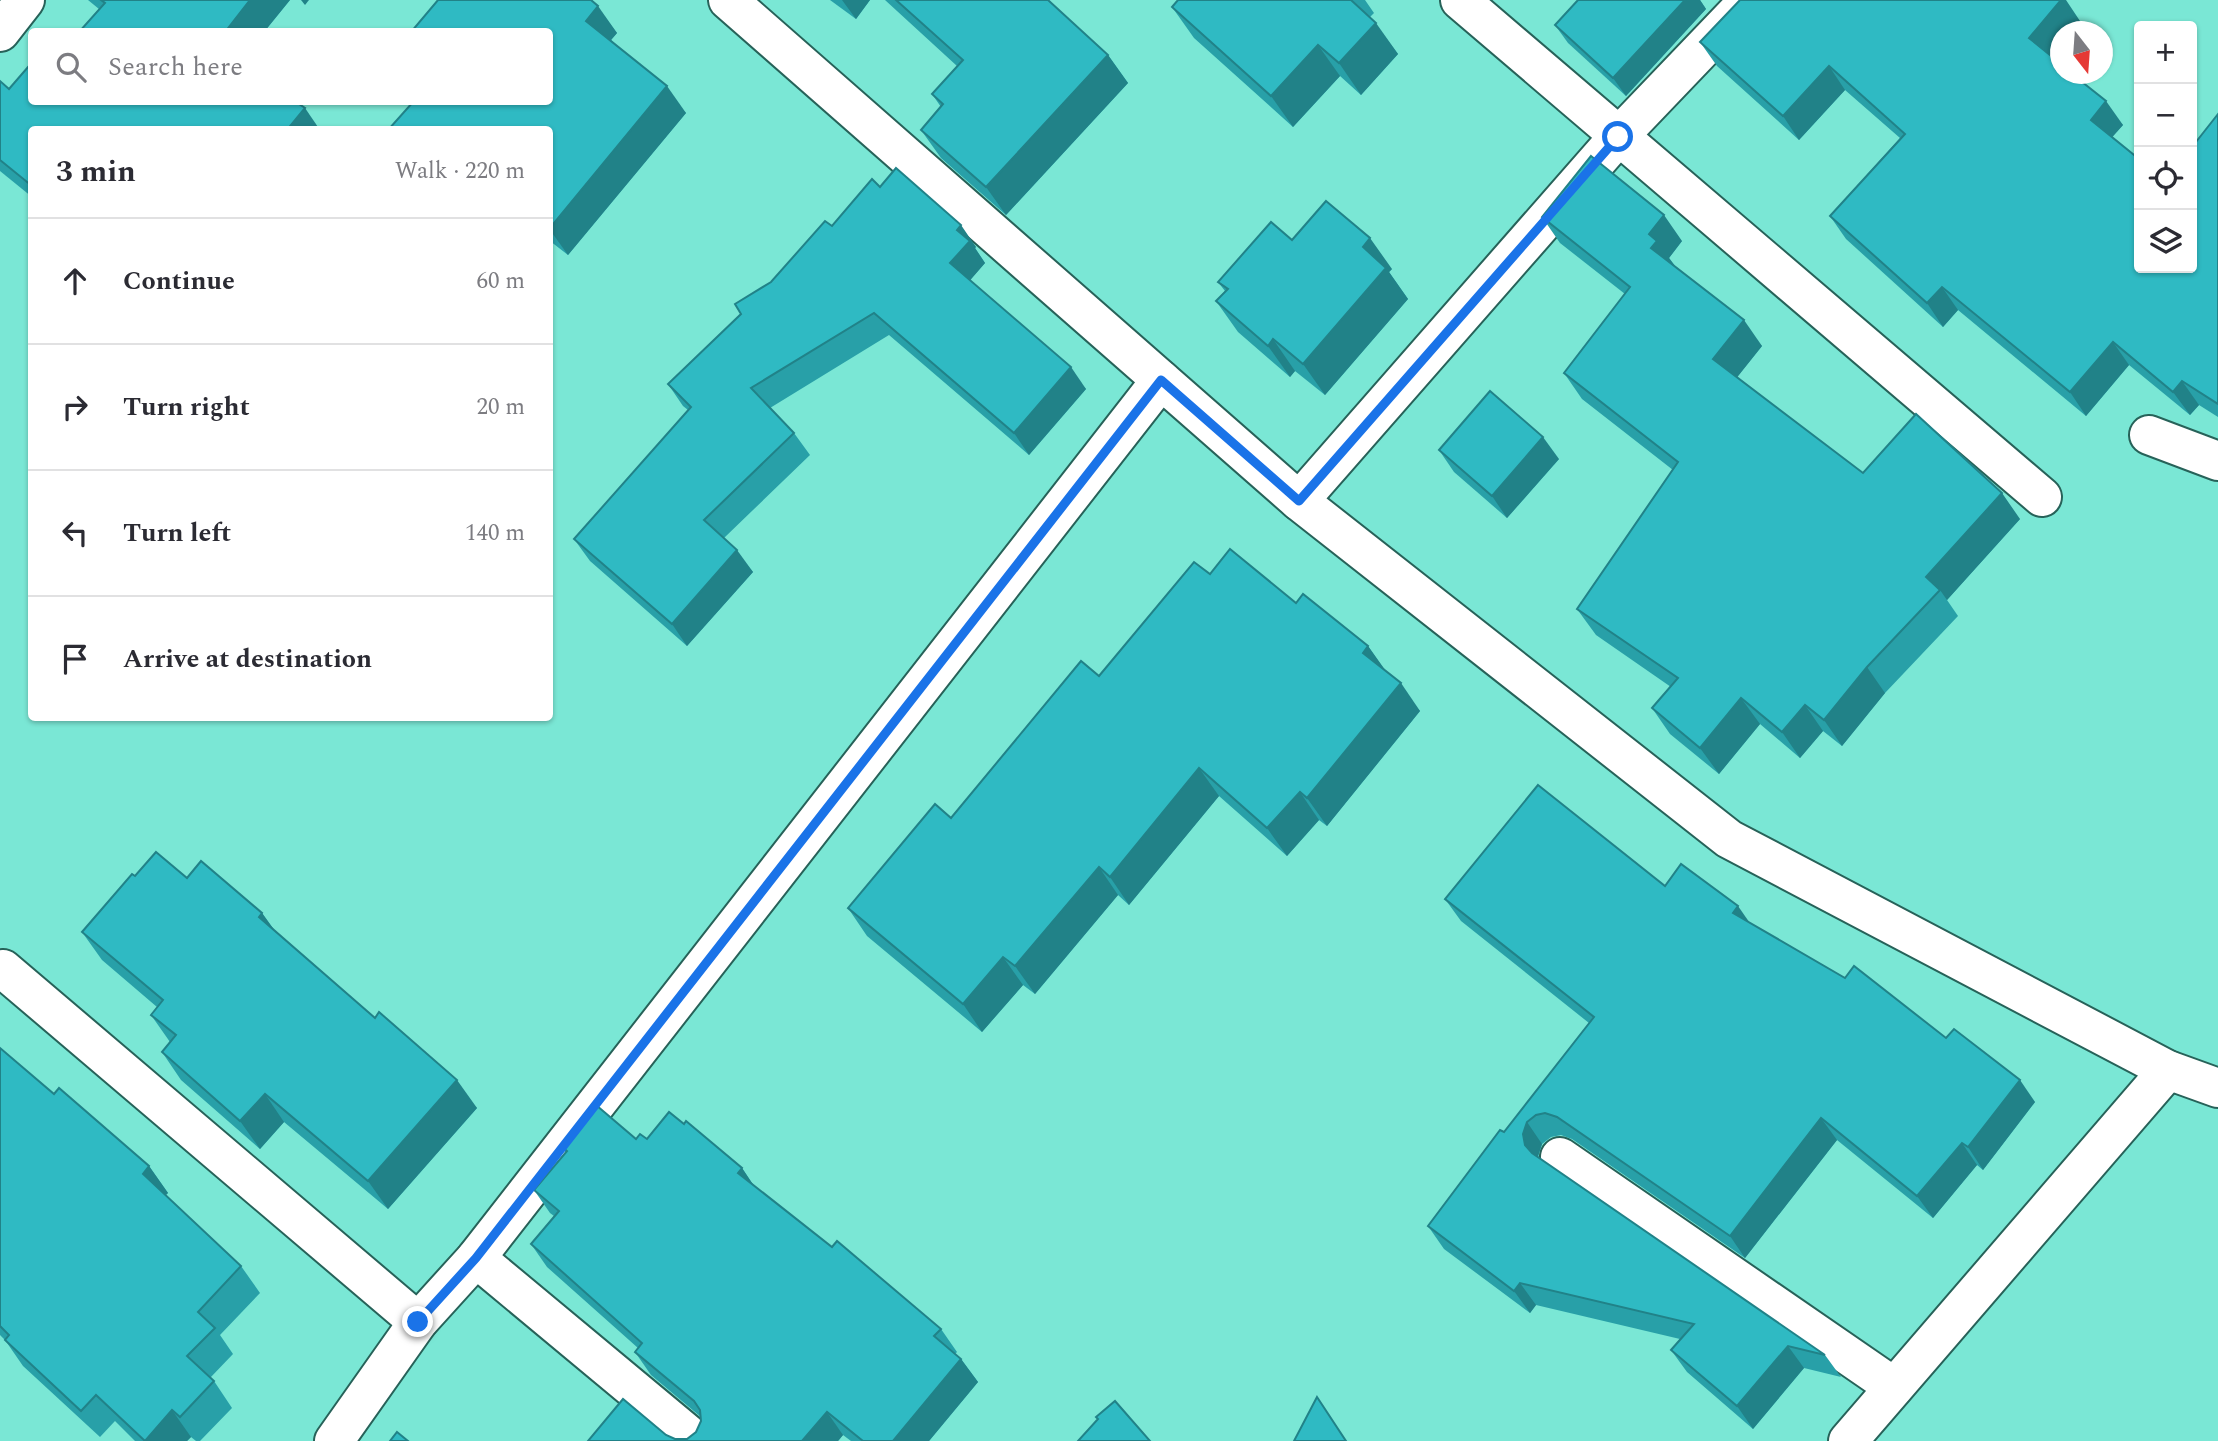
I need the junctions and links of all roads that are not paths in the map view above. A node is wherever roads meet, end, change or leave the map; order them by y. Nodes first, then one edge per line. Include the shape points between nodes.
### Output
1 (25, 0) edge
2 (728, 0) edge
3 (1460, 0) edge
4 (1749, 0) edge
5 (0, 32) edge
6 (1618, 137) junction
7 (1161, 380) junction
8 (2149, 435) dead end
9 (2218, 461) edge
10 (2042, 497) dead end
11 (1299, 501) junction
12 (0, 972) edge
13 (2168, 1070) junction
14 (2218, 1088) edge
15 (1560, 1157) dead end
16 (476, 1258) junction
17 (418, 1322) junction
18 (1894, 1387) junction
19 (334, 1441) edge
20 (696, 1441) edge
21 (1848, 1441) edge

1 - 5 street
2 - 7 street
3 - 6 street
4 - 6 street
6 - 10 street
6 - 11 street
7 - 11 street
7 - 16 street
8 - 9 street
11 - 13 street via 1729,839
12 - 17 street via 3,969
13 - 14 street
13 - 18 street
15 - 18 street
16 - 17 street
16 - 20 street
17 - 19 street
18 - 21 street

